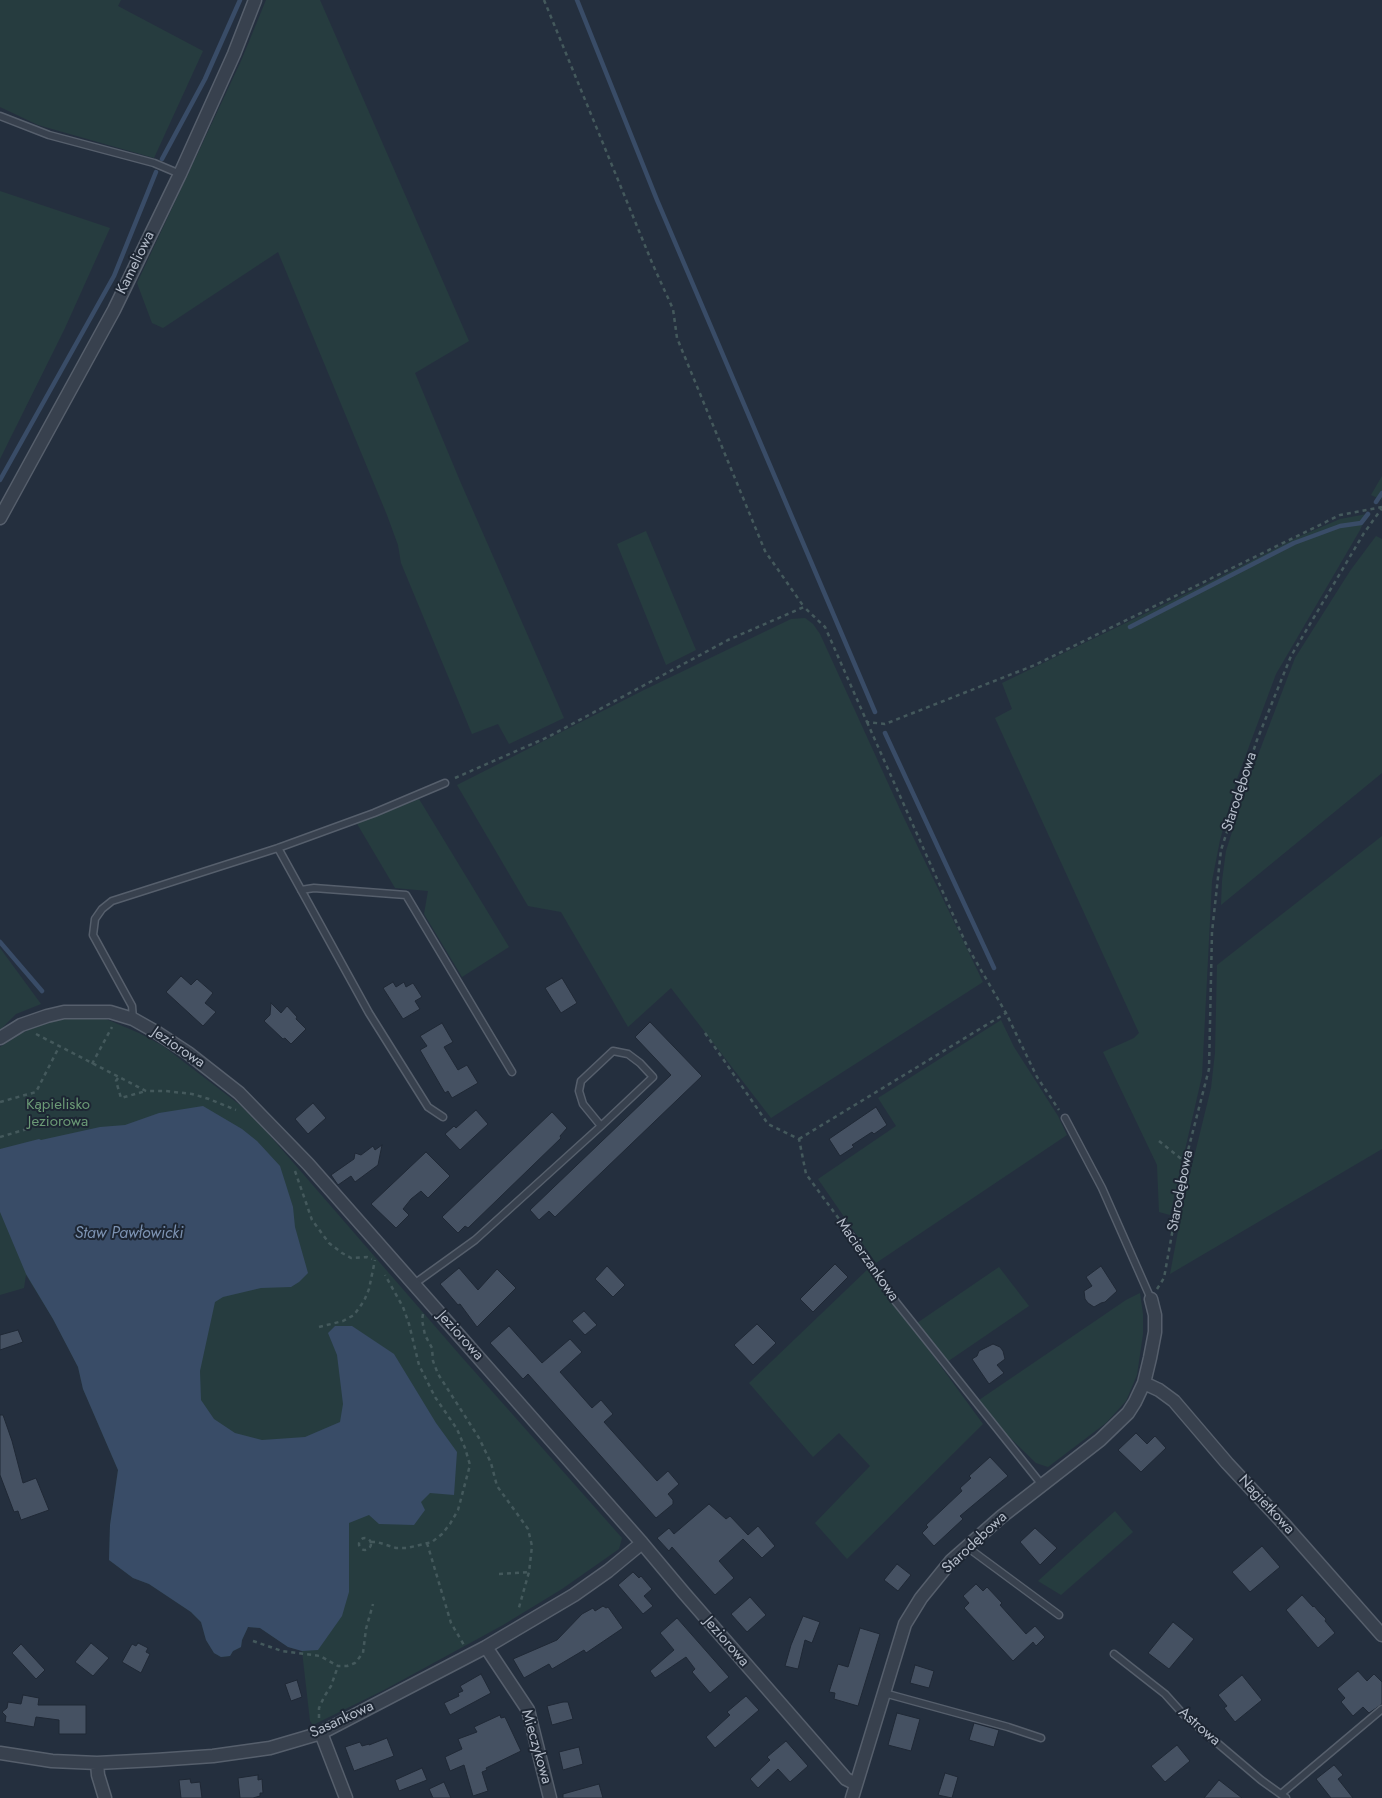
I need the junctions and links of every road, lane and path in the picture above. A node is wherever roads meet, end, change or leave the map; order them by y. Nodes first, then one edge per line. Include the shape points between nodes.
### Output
1 (255, 0) edge
2 (544, 0) edge
3 (0, 116) edge
4 (180, 174) junction
5 (1382, 508) edge
6 (0, 518) edge
7 (804, 608) junction
8 (867, 722) junction
9 (445, 783) joint
10 (278, 848) junction
11 (302, 890) junction
12 (1006, 1013) junction
13 (119, 1015) junction
14 (132, 1019) junction
15 (25, 1024) junction
16 (705, 1033) dead end
17 (0, 1038) edge
18 (59, 1047) junction
19 (92, 1064) junction
20 (512, 1072) dead end
21 (118, 1078) junction
22 (146, 1091) junction
23 (0, 1102) edge
24 (239, 1112) dead end
25 (444, 1117) dead end
26 (1064, 1118) joint
27 (601, 1126) junction
28 (27, 1129) dead end
29 (0, 1137) edge
30 (799, 1139) junction
31 (1159, 1141) dead end
32 (1186, 1162) junction
33 (293, 1168) dead end
34 (844, 1226) joint
35 (375, 1260) junction
36 (379, 1266) dead end
37 (383, 1271) dead end
38 (414, 1284) junction
39 (426, 1298) junction
40 (1151, 1299) junction
41 (319, 1328) dead end
42 (1144, 1383) junction
43 (1042, 1485) junction
44 (371, 1542) junction
45 (427, 1543) junction
46 (642, 1543) junction
47 (967, 1547) junction
48 (529, 1572) junction
49 (499, 1574) dead end
50 (373, 1604) dead end
51 (1059, 1615) dead end
52 (520, 1627) junction
53 (1382, 1635) edge
54 (253, 1641) dead end
55 (486, 1647) junction
56 (1114, 1654) dead end
57 (470, 1655) junction
58 (338, 1666) junction
59 (884, 1693) junction
60 (1382, 1709) edge
61 (321, 1733) junction
62 (1041, 1738) dead end
63 (0, 1753) edge
64 (97, 1763) junction
65 (856, 1784) junction
66 (1284, 1796) edge
67 (105, 1798) edge
68 (346, 1798) edge
69 (550, 1798) edge
70 (852, 1798) edge

1 - 4 street, Kameliowa
2 - 7 path via 673,310 677,338 765,551
3 - 4 lane via 49,135 154,163
4 - 6 street, Kameliowa via 114,310
5 - 8 path via 1340,515 1035,665 885,724
5 - 32 path, Starodębowa via 1291,656 1257,740 1220,850 1212,932 1209,1070
7 - 8 path via 825,627
7 - 9 path via 728,640 548,737
8 - 12 path via 967,946
9 - 10 lane
10 - 11 lane
10 - 14 lane via 112,901 102,909 94,919 93,935 132,1006
11 - 20 lane via 314,888 406,895
11 - 25 lane via 369,1013 428,1107
12 - 26 path via 1037,1077
12 - 30 path
13 - 14 street, Jeziorowa
13 - 15 street, Jeziorowa via 110,1012 64,1012
13 - 19 path
14 - 38 street, Jeziorowa via 188,1053 249,1102
15 - 17 street, Jeziorowa
15 - 18 path via 30,1032
16 - 30 path via 768,1124
18 - 19 path
18 - 23 path via 36,1092
19 - 21 path
21 - 22 path
21 - 22 path via 121,1098
22 - 24 path via 192,1094
26 - 40 lane via 1102,1188
27 - 27 lane via 653,1077 628,1054 613,1051 581,1081 579,1092 584,1104
27 - 38 lane via 475,1240
28 - 29 path
30 - 34 path, Macierzankowa via 806,1174
31 - 32 path
32 - 40 path, Starodębowa via 1164,1278
33 - 35 path via 312,1220 332,1247 351,1258
34 - 43 lane, Macierzankowa via 896,1302
35 - 36 path
35 - 41 path via 369,1289 354,1315 343,1322
37 - 45 path via 403,1308 420,1365 435,1397 457,1429 470,1465 458,1510 442,1534
38 - 39 street, Jeziorowa
39 - 46 street, Jeziorowa
39 - 48 path via 422,1320 433,1361 479,1438 491,1462 497,1486 528,1529 532,1546
40 - 42 street, Starodębowa via 1155,1332
42 - 43 street, Starodębowa via 1135,1402 1119,1422
42 - 53 street, Nagietkowa via 1174,1401
43 - 47 street, Starodębowa
44 - 44 path via 363,1538 359,1544 365,1550 369,1549
44 - 45 path via 396,1548
45 - 57 path via 451,1623
46 - 52 street, Sasankowa via 574,1595
46 - 65 street, Jeziorowa via 846,1778
47 - 51 lane
47 - 59 street, Starodębowa via 921,1598 905,1624
48 - 49 path
48 - 52 path via 517,1619
50 - 58 path via 363,1653 356,1663
52 - 55 street, Sasankowa
54 - 58 path via 282,1651 320,1656
55 - 57 street, Sasankowa
55 - 69 street, Mieczykowa via 528,1710
56 - 66 lane, Astrowa
57 - 61 street, Sasankowa
58 - 61 path via 319,1708
59 - 62 lane
59 - 65 street, Starodębowa
60 - 66 lane
61 - 64 street, Sasankowa via 270,1748 213,1756
61 - 68 street
63 - 64 street, Sasankowa via 52,1761
64 - 67 street
65 - 70 street, Starodębowa

